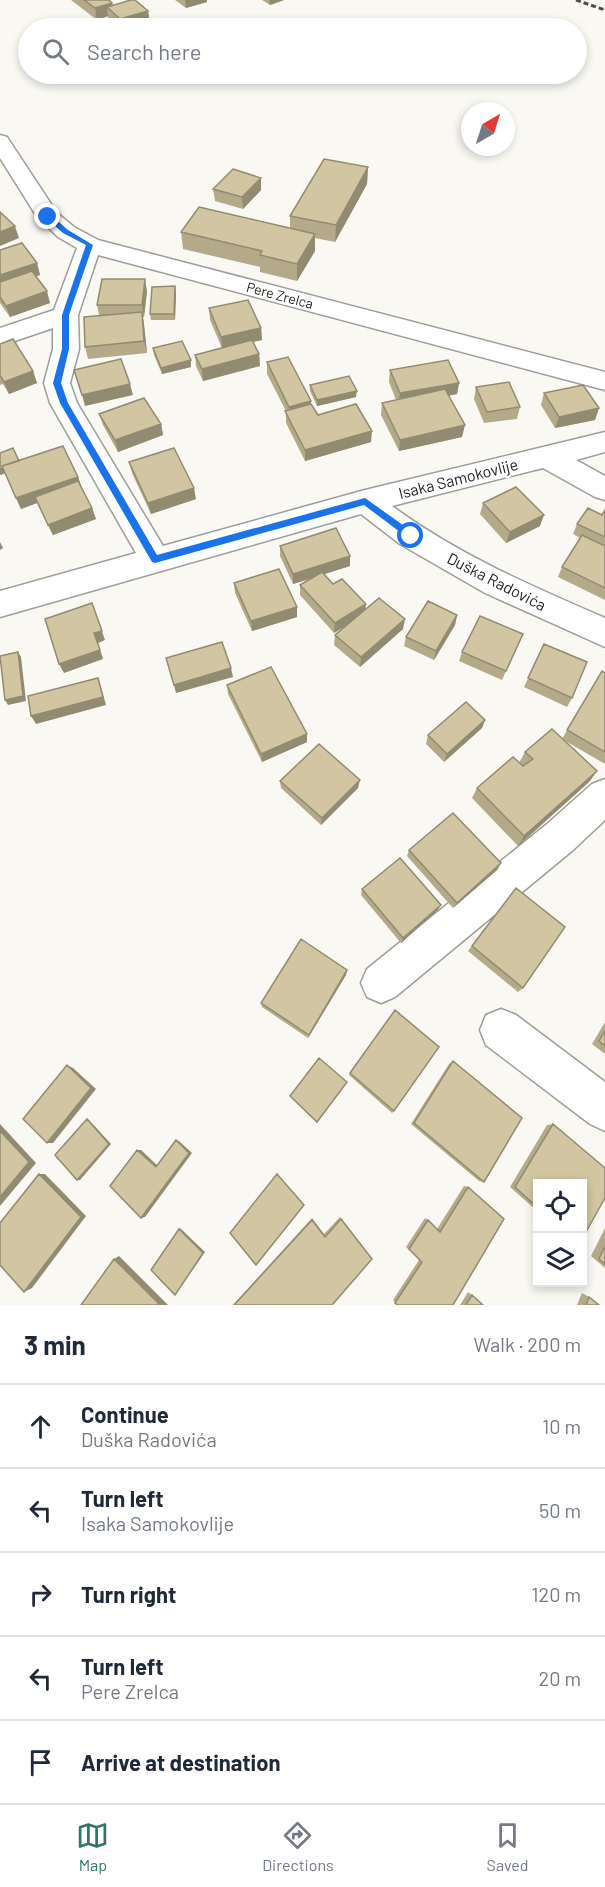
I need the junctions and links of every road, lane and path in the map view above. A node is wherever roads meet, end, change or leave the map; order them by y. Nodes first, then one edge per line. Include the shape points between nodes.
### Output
1 (0, 141) edge
2 (90, 245) junction
3 (65, 315) junction
4 (0, 337) edge
5 (605, 381) edge
6 (605, 442) edge
7 (546, 457) junction
8 (605, 489) edge
9 (365, 501) junction
10 (155, 559) junction
11 (0, 604) edge
12 (605, 633) edge
13 (605, 796) edge
14 (381, 983) dead end
15 (501, 1030) dead end
16 (605, 1109) edge

1 - 2 street, Pere Zrelca via 48,217
2 - 3 street
2 - 5 street, Pere Zrelca
3 - 4 street
3 - 10 street via 66,349 57,383 64,403
6 - 7 street, Isaka Samokovlije
7 - 8 street
7 - 9 street, Isaka Samokovlije
9 - 10 street, Isaka Samokovlije
9 - 12 street, Duška Radovića via 411,536 496,584
10 - 11 street, Isaka Samokovlije
13 - 14 street
15 - 16 street

